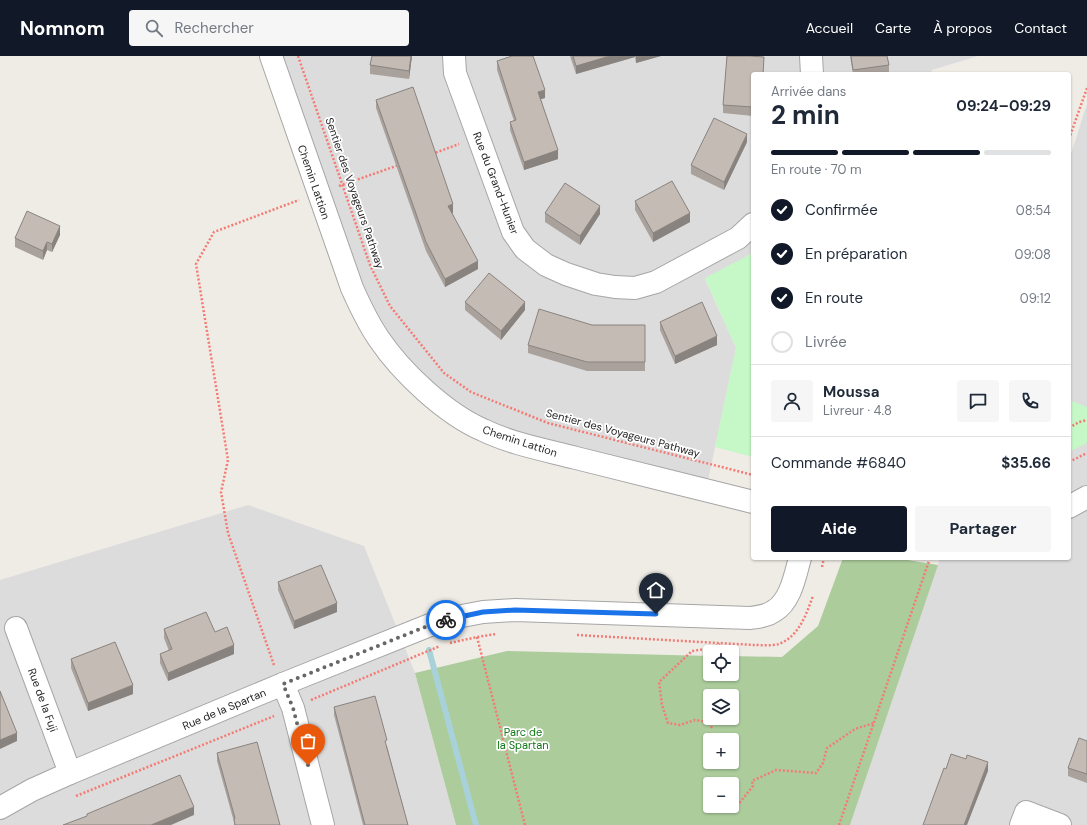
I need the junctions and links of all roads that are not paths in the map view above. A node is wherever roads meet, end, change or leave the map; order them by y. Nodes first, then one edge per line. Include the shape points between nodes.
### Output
1 (271, 56) edge
2 (454, 56) edge
3 (811, 56) edge
4 (812, 72) edge
5 (751, 226) edge
6 (1087, 497) edge
7 (751, 501) edge
8 (1071, 506) edge
9 (799, 560) edge
10 (16, 628) dead end
11 (283, 684) junction
12 (70, 773) junction
13 (0, 808) edge
14 (323, 825) edge
15 (1021, 825) edge
16 (1060, 825) edge

1 - 7 street, Chemin Lattion via 352,288 379,339 412,378 440,403 483,430 531,446
2 - 5 street, Rue du Grand-Hunier via 455,73 513,232 525,249 546,265 596,284 636,288 656,282 738,238
3 - 4 street
6 - 8 street
9 - 11 street, Rue de la Spartan via 789,593 775,611 763,616 750,618 515,610 483,612 430,625
10 - 12 street, Rue de la Fuji
11 - 12 street, Rue de la Spartan
11 - 14 street via 293,708
12 - 13 street, Rue de la Spartan
15 - 16 street via 1026,812

